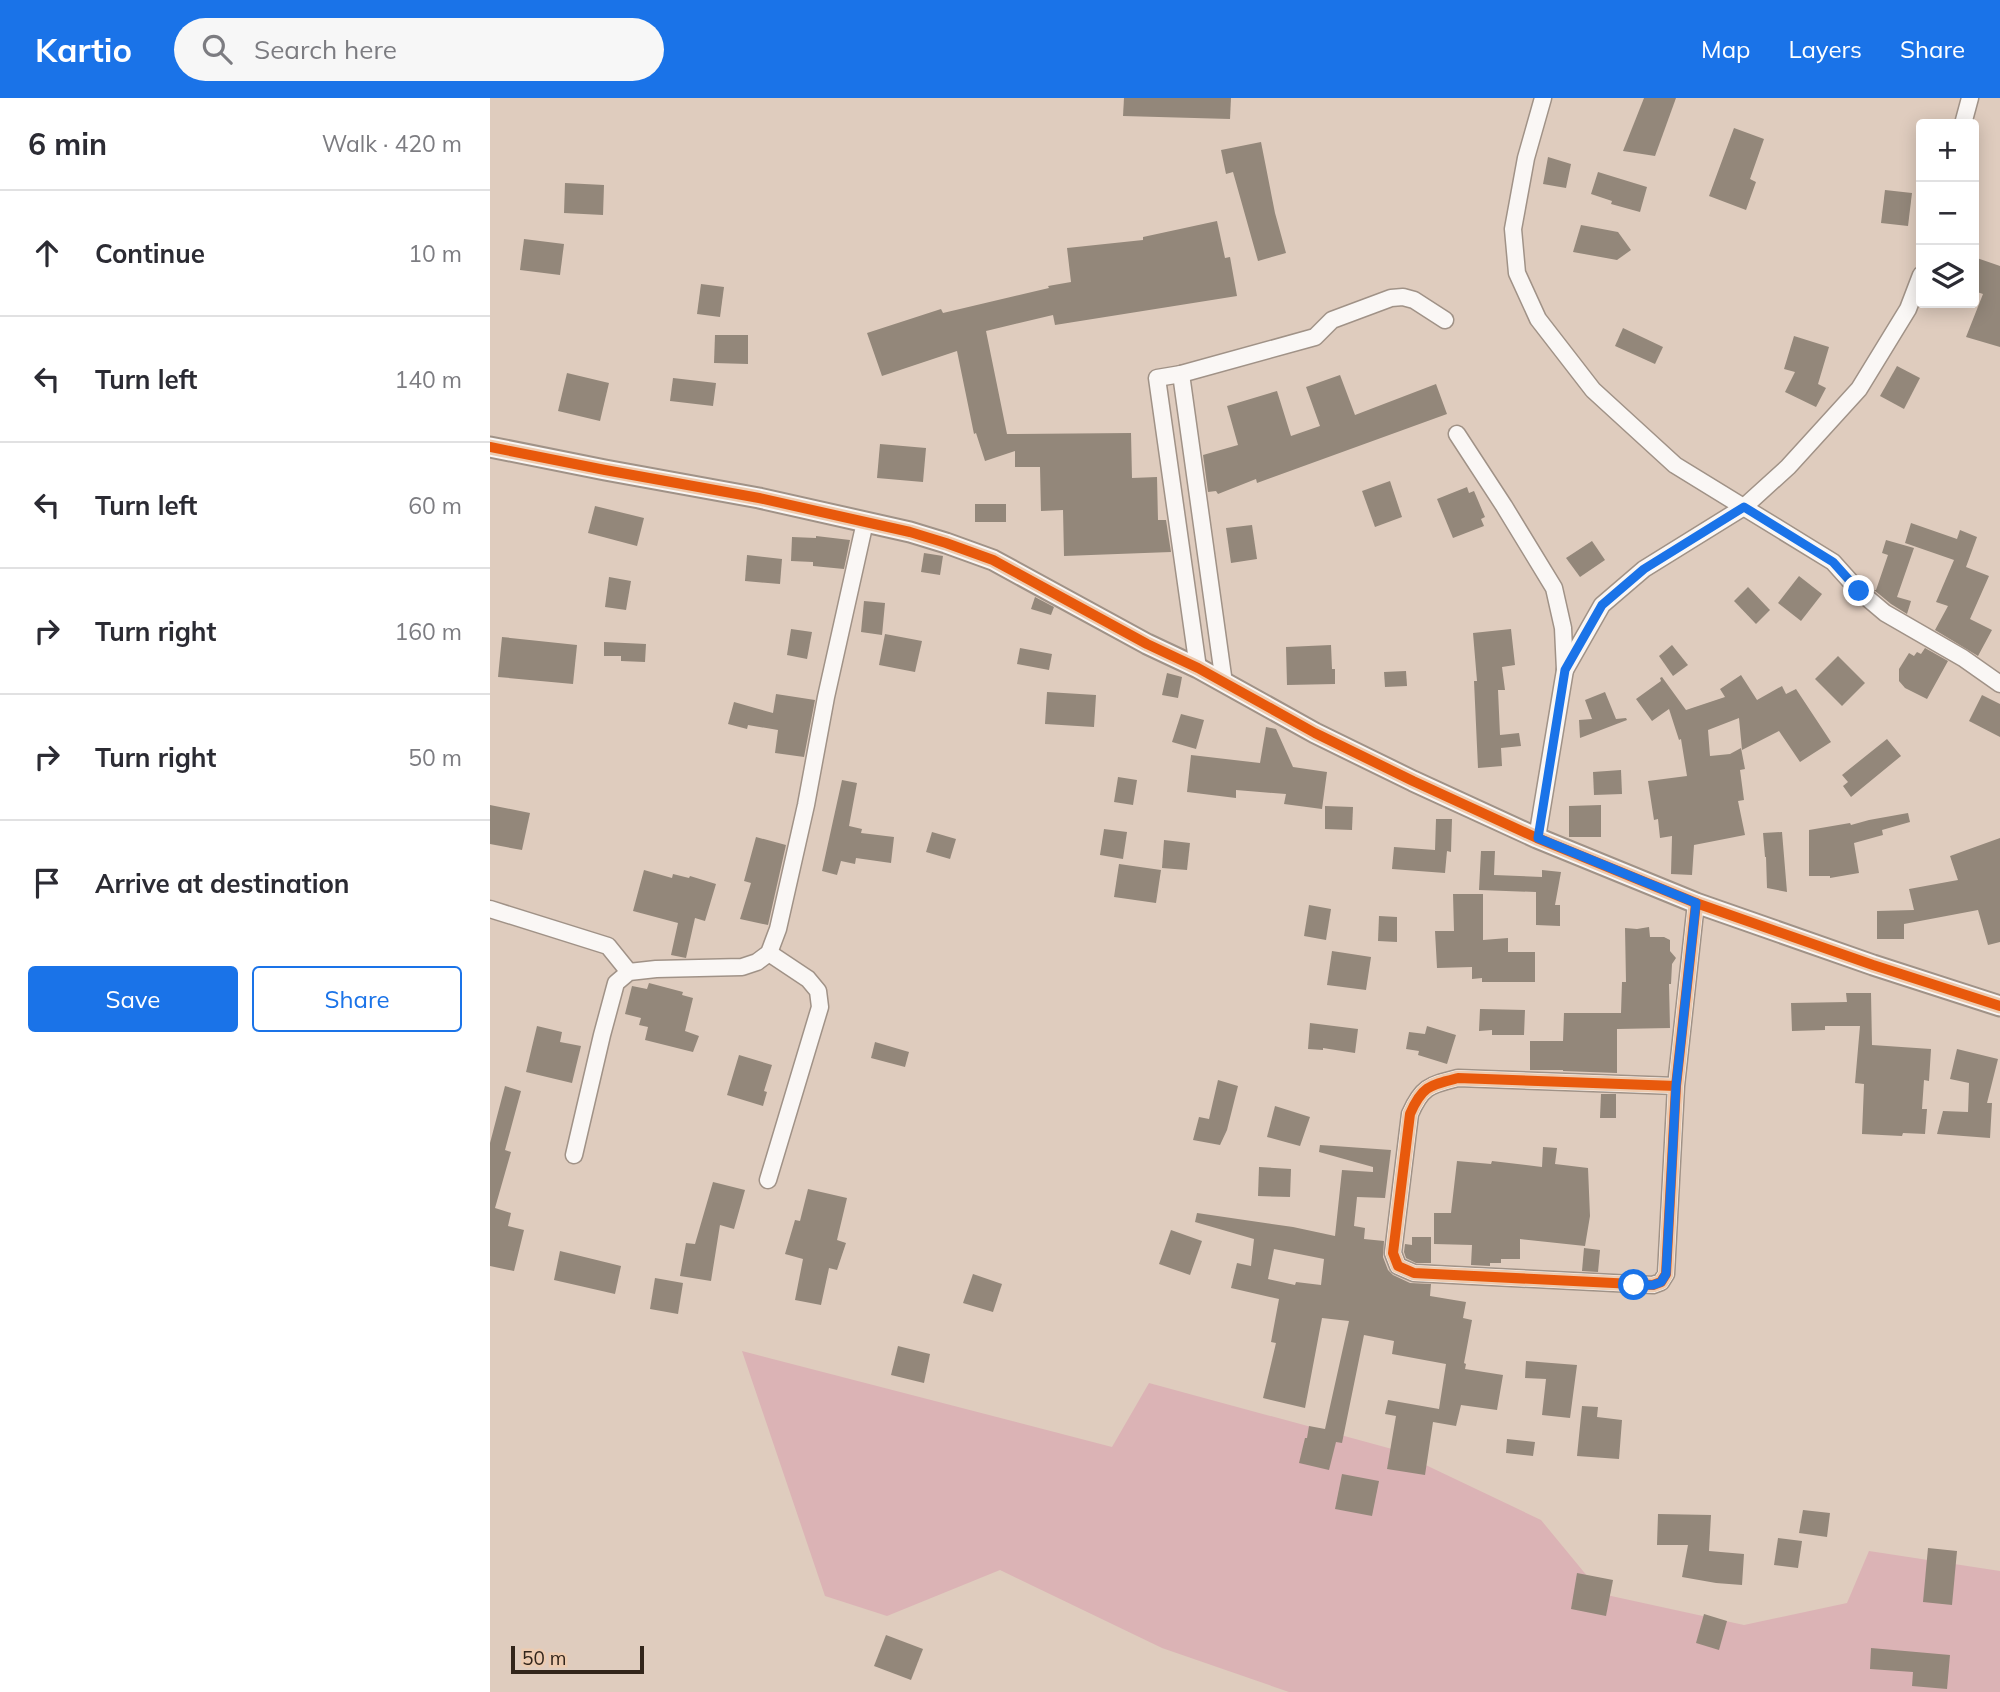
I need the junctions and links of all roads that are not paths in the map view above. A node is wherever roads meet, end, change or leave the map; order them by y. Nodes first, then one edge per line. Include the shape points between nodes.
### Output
1 (1543, 98) edge
2 (1970, 98) edge
3 (1964, 119) edge
4 (1916, 288) edge
5 (1446, 320) dead end
6 (1181, 374) junction
7 (1457, 434) dead end
8 (490, 447) edge
9 (1744, 507) junction
10 (865, 522) junction
11 (1198, 668) junction
12 (1565, 670) junction
13 (1224, 683) junction
14 (2000, 684) edge
15 (1538, 838) junction
16 (1696, 903) junction
17 (490, 909) edge
18 (769, 953) junction
19 (629, 972) junction
20 (2000, 1006) edge
21 (1676, 1086) junction
22 (574, 1155) dead end
23 (768, 1180) dead end

1 - 9 street via 1513,229 1517,273 1538,319 1593,390 1675,465
2 - 3 street
4 - 9 street via 1859,389 1788,467
5 - 6 street via 1414,300 1391,298 1332,320 1315,337
6 - 11 street via 1156,380
6 - 13 street
7 - 12 street via 1554,588 1563,628
8 - 10 street
9 - 12 street via 1644,569 1602,605
9 - 14 street via 1833,562 1885,613
10 - 11 street via 946,542 993,560
10 - 18 street via 806,805
11 - 13 street
12 - 15 street
13 - 15 street via 1340,745
15 - 16 street
16 - 20 street
16 - 21 street
17 - 19 street via 608,946
18 - 19 street via 742,967
18 - 23 street via 808,979 818,991 820,1007
19 - 22 street via 616,983
21 - 21 street via 1458,1078 1433,1084 1417,1097 1410,1114 1393,1253 1398,1266 1414,1273 1661,1282 1666,1274

